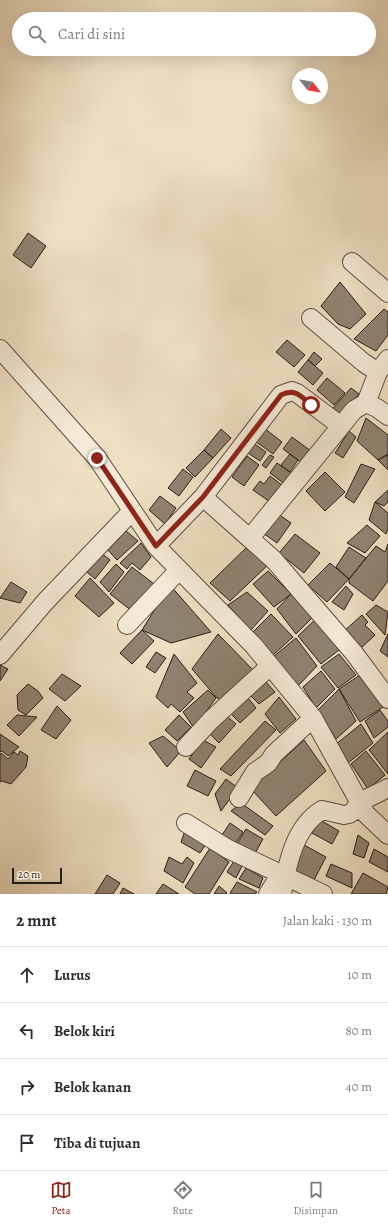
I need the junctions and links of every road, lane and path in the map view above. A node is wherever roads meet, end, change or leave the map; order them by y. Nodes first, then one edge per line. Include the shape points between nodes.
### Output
1 (352, 262) dead end
2 (388, 293) edge
3 (311, 318) dead end
4 (0, 349) edge
5 (383, 366) edge
6 (366, 403) junction
7 (388, 416) edge
8 (342, 426) junction
9 (203, 497) junction
10 (132, 511) junction
11 (250, 538) junction
12 (156, 546) junction
13 (179, 570) junction
14 (127, 625) dead end
15 (0, 655) edge
16 (270, 666) junction
17 (386, 692) edge
18 (313, 718) junction
19 (186, 747) dead end
20 (388, 788) edge
21 (239, 798) dead end
22 (358, 803) junction
23 (186, 822) dead end
24 (388, 834) edge
25 (283, 882) edge
26 (268, 894) edge
27 (323, 894) edge

1 - 2 street
3 - 5 street
4 - 10 street via 97,458
5 - 6 street
6 - 7 street
6 - 8 street via 354,410
8 - 9 street via 297,393 292,391 281,395
8 - 11 street
9 - 11 street
9 - 12 street
10 - 12 street
10 - 15 street via 45,602
11 - 17 street via 274,560 313,604
12 - 13 street
13 - 14 street
13 - 16 street via 254,646
16 - 18 street
16 - 19 street via 211,720
18 - 21 street via 274,754 268,763 255,772
18 - 22 street
20 - 22 street
22 - 24 street
22 - 25 street via 354,811 344,816 327,810 315,814 296,841
23 - 25 street
25 - 26 street
25 - 27 street

